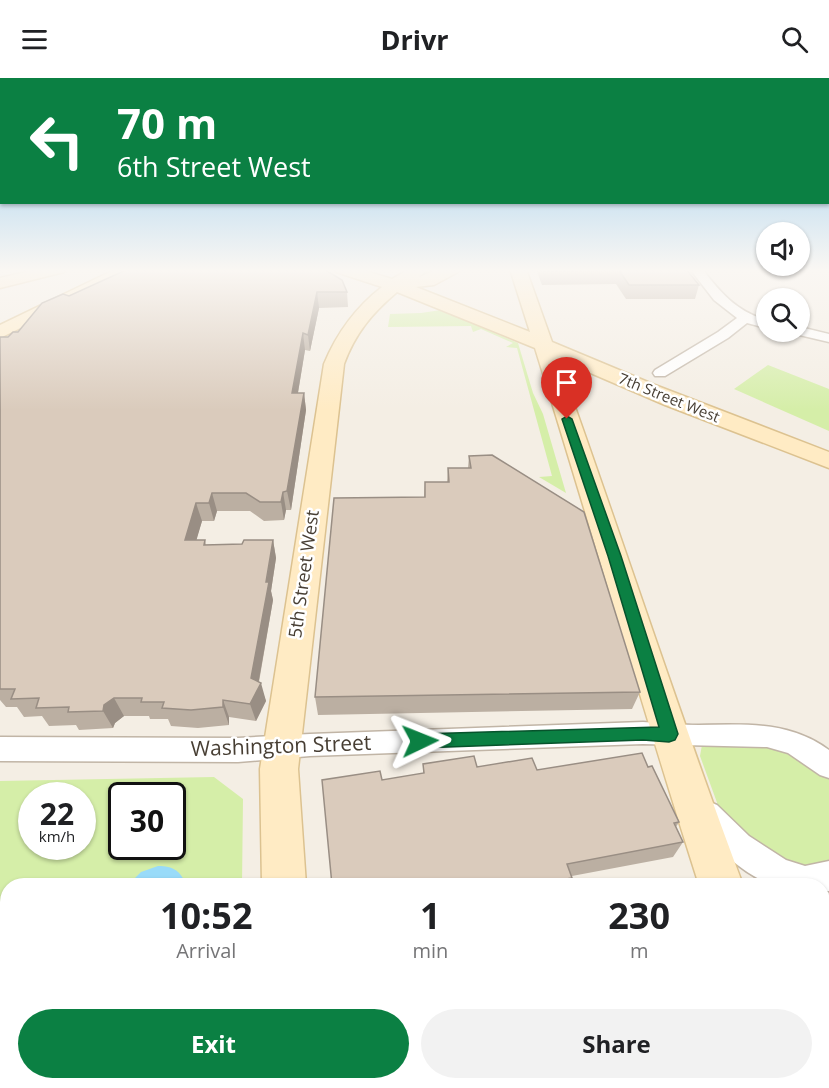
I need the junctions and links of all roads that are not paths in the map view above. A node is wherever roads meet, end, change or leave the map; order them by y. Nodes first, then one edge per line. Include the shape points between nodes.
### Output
1 (32, 316) edge
2 (361, 316) edge
3 (490, 316) edge
4 (517, 316) edge
5 (537, 316) edge
6 (740, 316) edge
7 (744, 319) junction
8 (756, 322) edge
9 (0, 332) edge
10 (810, 333) edge
11 (829, 338) edge
12 (546, 339) junction
13 (616, 355) dead end
14 (630, 371) junction
15 (660, 373) junction
16 (561, 400) junction
17 (829, 443) edge
18 (829, 460) edge
19 (669, 734) junction
20 (281, 747) junction
21 (0, 749) edge
22 (829, 766) edge
23 (688, 792) junction
24 (284, 878) edge
25 (719, 878) edge
26 (792, 878) edge

1 - 9 main road
2 - 20 main road, 5th Street West via 334,364
3 - 12 main road, 7th Street West
4 - 12 main road, 7th Street West
5 - 12 main road
6 - 7 street
7 - 8 street
7 - 15 street
10 - 11 street
12 - 13 main road, 7th Street West
12 - 14 main road, 7th Street West
12 - 15 main road via 621,370
12 - 16 main road
14 - 15 main road, 7th Street West
14 - 16 main road via 582,379 571,384
14 - 18 main road, 7th Street West
15 - 17 main road, 7th Street West
16 - 19 main road
19 - 20 street, Washington Street
19 - 22 street, Washington Street via 766,735 792,742
19 - 23 main road
20 - 21 street, Washington Street
20 - 24 main road, 5th Street West
23 - 25 main road
23 - 26 street via 735,845

